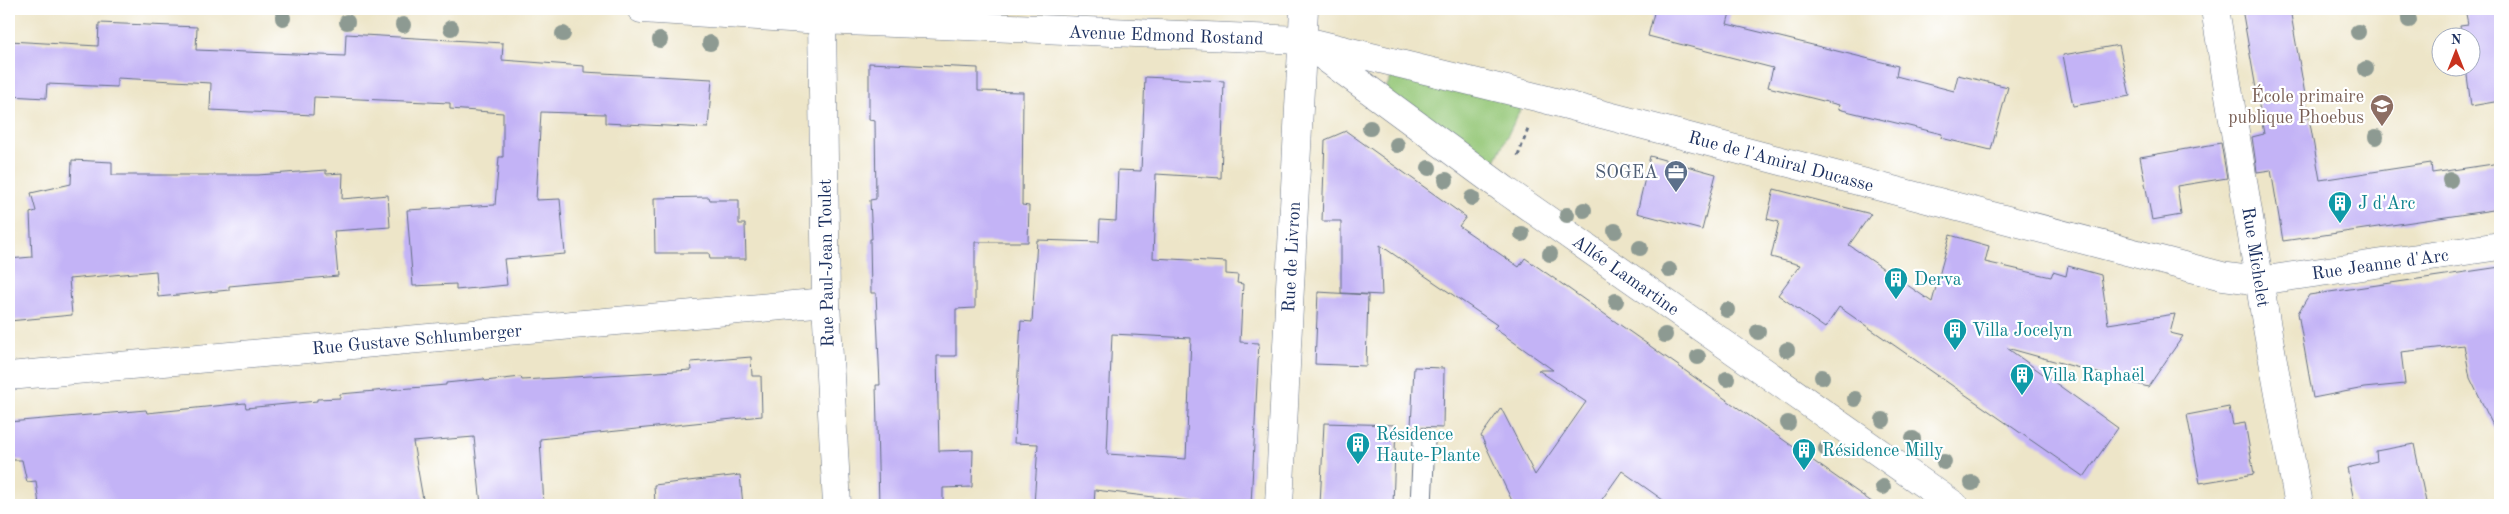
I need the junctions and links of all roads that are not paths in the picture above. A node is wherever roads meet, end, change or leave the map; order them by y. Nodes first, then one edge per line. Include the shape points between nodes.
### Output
1 (642, 9) edge
2 (1304, 9) edge
3 (2215, 9) edge
4 (822, 20) junction
5 (1302, 40) junction
6 (2500, 246) edge
7 (2260, 281) junction
8 (826, 302) junction
9 (9, 376) edge
10 (1424, 441) dead end
11 (837, 505) edge
12 (1279, 505) edge
13 (1421, 505) edge
14 (1954, 505) edge
15 (2299, 505) edge

1 - 4 street, Avenue Edmond Rostand
2 - 5 street, Rue de Livron
3 - 7 street, Rue Michelet
4 - 5 street, Avenue Edmond Rostand
4 - 8 street, Rue Paul-Jean Toulet
5 - 7 street, Rue de l'Amiral Ducasse via 1540,98 2222,276
5 - 12 street, Rue de Livron
5 - 14 street, Allée Lamartine via 1505,190
6 - 7 street, Rue Jeanne d'Arc
7 - 15 street, Rue Michelet
8 - 9 street, Rue Gustave Schlumberger
8 - 11 street, Rue Paul-Jean Toulet
10 - 13 lane

